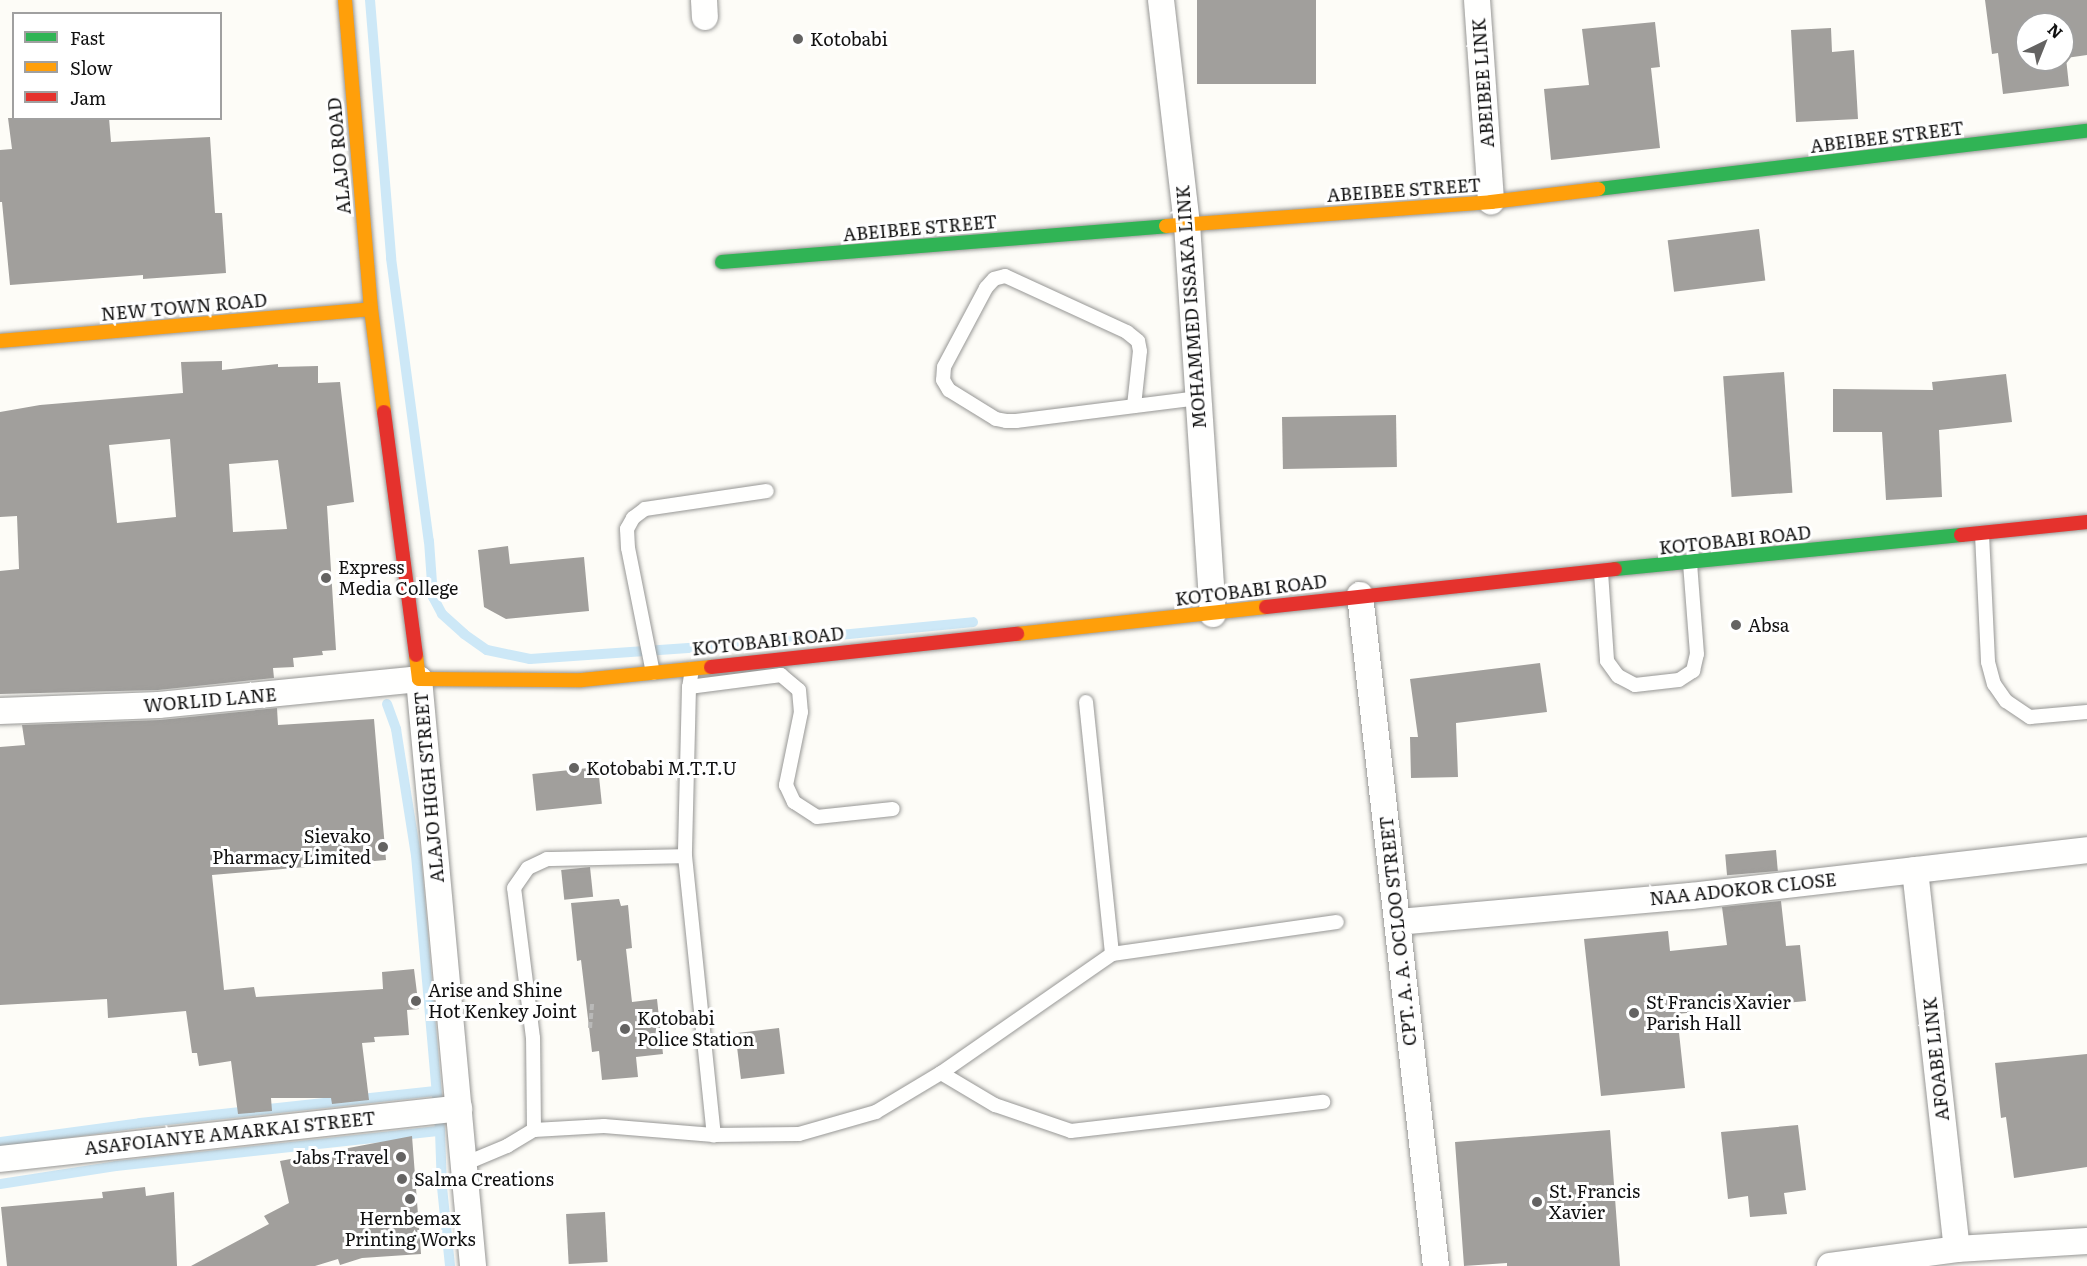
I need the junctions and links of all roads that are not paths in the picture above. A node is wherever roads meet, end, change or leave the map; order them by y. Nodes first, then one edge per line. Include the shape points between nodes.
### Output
1 (345, 0) edge
2 (1161, 0) edge
3 (1477, 0) edge
4 (2087, 131) edge
5 (1491, 202) junction
6 (1187, 224) junction
7 (722, 262) dead end
8 (371, 309) junction
9 (0, 341) edge
10 (1199, 398) junction
11 (1134, 406) junction
12 (767, 491) dead end
13 (2087, 522) edge
14 (1982, 534) junction
15 (1690, 563) junction
16 (1601, 572) junction
17 (1360, 595) junction
18 (1213, 614) junction
19 (693, 667) junction
20 (653, 673) junction
21 (419, 679) junction
22 (689, 687) junction
23 (1086, 702) dead end
24 (0, 711) edge
25 (2087, 712) edge
26 (893, 809) dead end
27 (2087, 850) edge
28 (685, 856) junction
29 (1916, 870) junction
30 (1337, 922) dead end
31 (1398, 922) junction
32 (1112, 954) junction
33 (941, 1073) junction
34 (1323, 1102) dead end
35 (459, 1108) junction
36 (534, 1130) junction
37 (714, 1135) junction
38 (0, 1158) edge
39 (464, 1164) junction
40 (2087, 1241) edge
41 (1957, 1249) junction
42 (473, 1266) edge
43 (1436, 1266) edge
44 (1830, 1266) edge

1 - 8 street, ALAJO ROAD
2 - 6 street, MOHAMMED ISSAKA LINK
3 - 5 street, ABEIBEE LINK
4 - 5 street, ABEIBEE STREET
5 - 6 street, ABEIBEE STREET
6 - 7 street, ABEIBEE STREET
6 - 10 street, MOHAMMED ISSAKA LINK
8 - 9 street, NEW TOWN ROAD
8 - 21 street, ALAJO HIGH STREET
10 - 11 lane
10 - 18 street, MOHAMMED ISSAKA LINK
11 - 11 lane via 996,419 949,390 943,380 944,367 986,288 994,279 1005,276 1127,332 1138,341
12 - 20 lane via 645,509 633,518 627,529 628,548
13 - 14 street, KOTOBABI ROAD
14 - 15 street, KOTOBABI ROAD
14 - 25 lane via 1988,662 1994,684 2006,701 2030,717
15 - 16 street, KOTOBABI ROAD
15 - 16 lane via 1697,654 1693,671 1679,680 1635,685 1618,676 1607,661
16 - 17 street, KOTOBABI ROAD
17 - 18 street, KOTOBABI ROAD
17 - 31 street, CPT. A. A. OCLOO STREET
18 - 19 street, KOTOBABI ROAD
19 - 20 street, KOTOBABI ROAD
19 - 22 lane
20 - 21 street, KOTOBABI ROAD via 582,680
21 - 24 street, WORLID LANE via 159,705
21 - 35 street, ALAJO HIGH STREET
22 - 26 lane via 781,675 799,690 801,712 786,785 794,802 816,817
22 - 28 lane
23 - 32 lane
27 - 29 street, NAA ADOKOR CLOSE
28 - 36 lane via 547,859 528,868 514,888 533,1038
28 - 37 lane
29 - 31 street, NAA ADOKOR CLOSE via 1691,896
29 - 41 street, AFOABE LINK
30 - 32 lane
31 - 43 street, CPT. A. A. OCLOO STREET
32 - 33 lane
33 - 34 lane via 995,1105 1071,1131
33 - 37 lane via 876,1112 799,1134
35 - 38 street, ASAFOIANYE AMARKAI STREET
35 - 39 street, ALAJO HIGH STREET
36 - 37 lane via 604,1126
36 - 39 lane
39 - 42 street, ALAJO HIGH STREET
40 - 41 street
41 - 44 street

